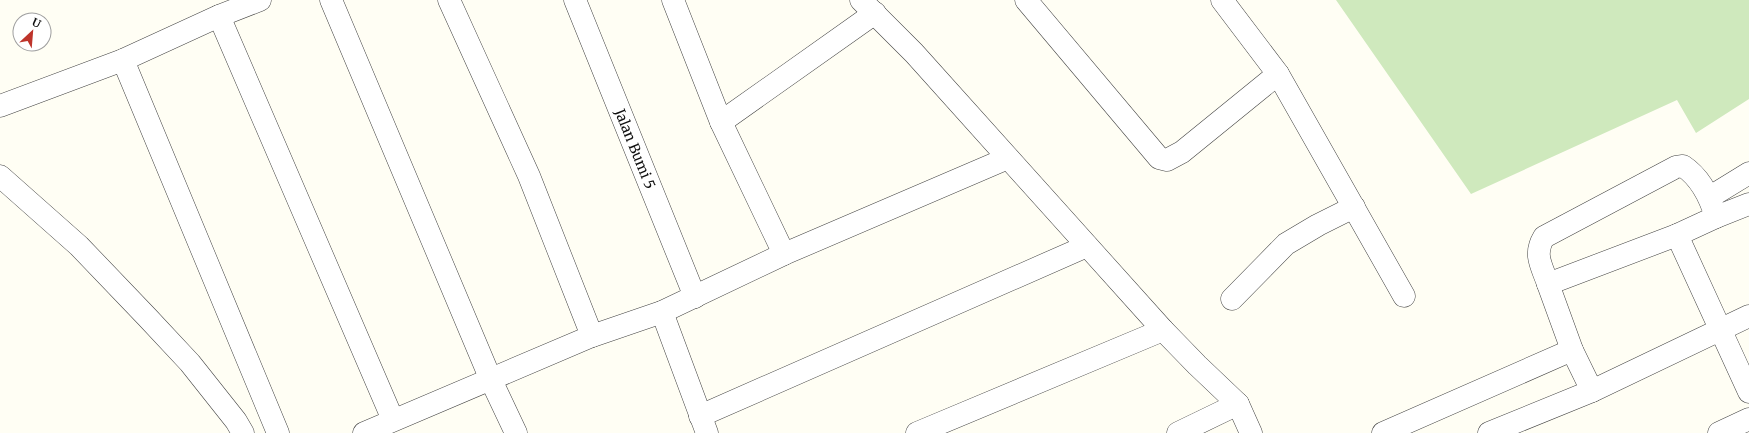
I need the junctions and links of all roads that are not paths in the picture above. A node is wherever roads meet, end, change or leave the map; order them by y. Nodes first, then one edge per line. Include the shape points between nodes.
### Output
1 (260, 0) edge
2 (331, 0) edge
3 (449, 0) edge
4 (575, 0) edge
5 (673, 0) edge
6 (1222, 0) edge
7 (1034, 3) edge
8 (868, 7) edge
9 (219, 16) junction
10 (123, 60) junction
11 (1278, 74) junction
12 (0, 106) edge
13 (721, 122) junction
14 (1008, 158) junction
15 (1749, 173) edge
16 (0, 176) edge
17 (1749, 204) edge
18 (1354, 207) junction
19 (1713, 207) junction
20 (1677, 235) junction
21 (1087, 246) junction
22 (784, 254) junction
23 (1548, 284) junction
24 (1404, 296) dead end
25 (694, 297) junction
26 (1232, 299) dead end
27 (662, 312) junction
28 (1749, 316) edge
29 (1163, 330) junction
30 (1720, 330) junction
31 (592, 336) junction
32 (1572, 350) junction
33 (491, 380) junction
34 (1592, 390) junction
35 (1749, 392) edge
36 (1238, 404) junction
37 (1749, 419) edge
38 (393, 420) junction
39 (704, 425) edge
40 (243, 433) edge
41 (278, 433) edge
42 (364, 433) edge
43 (516, 433) edge
44 (917, 433) edge
45 (1178, 433) edge
46 (1251, 433) edge
47 (1383, 433) edge
48 (1489, 433) edge
49 (1719, 433) edge

1 - 9 street
2 - 33 street
3 - 31 street via 529,176
4 - 25 street, Jalan Bumi 5
5 - 13 street
6 - 11 street
7 - 11 street via 1159,158 1167,160 1182,152
8 - 13 street
8 - 14 street via 914,52
9 - 10 street
9 - 38 street
10 - 12 street
10 - 41 street
11 - 18 street
13 - 22 street
14 - 21 street
14 - 22 street
15 - 19 street
16 - 40 street via 78,246 142,311 190,363
17 - 19 street
18 - 24 street
18 - 26 street via 1286,244
19 - 20 street
19 - 23 street via 1691,171 1683,166 1676,167 1544,237 1538,253
20 - 23 street
20 - 30 street
21 - 29 street
21 - 39 street
22 - 25 street
23 - 32 street
25 - 27 street
27 - 31 street
27 - 39 street
28 - 30 street
29 - 36 street
29 - 44 street
30 - 34 street
30 - 35 street
31 - 33 street
32 - 34 street
32 - 47 street
33 - 38 street
33 - 43 street
34 - 48 street
36 - 45 street
36 - 46 street
37 - 49 street
38 - 42 street

